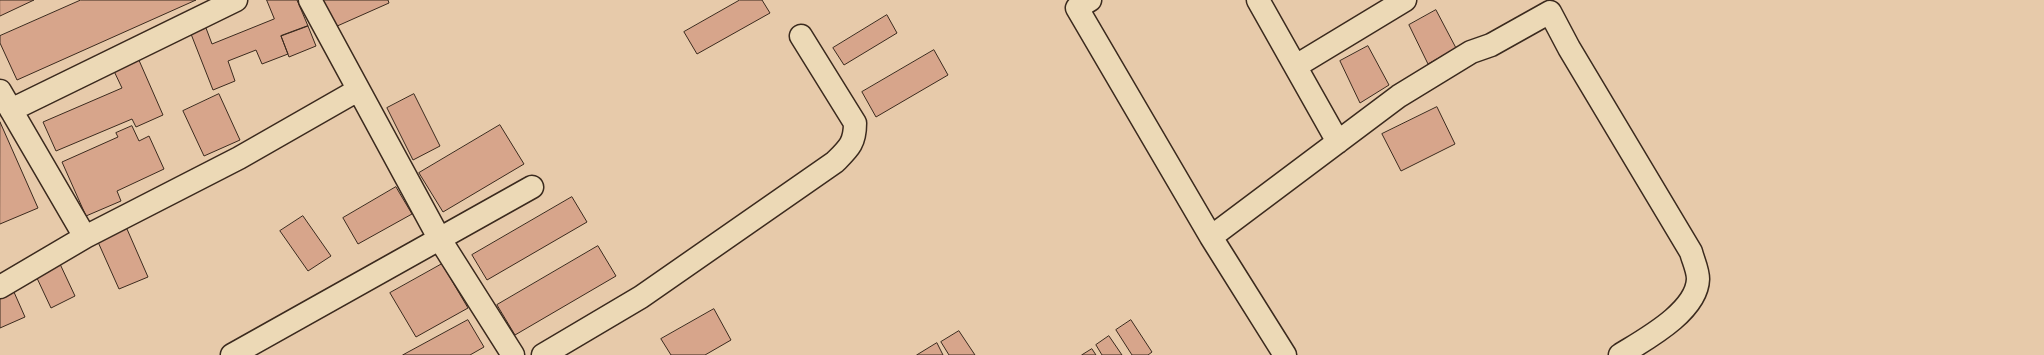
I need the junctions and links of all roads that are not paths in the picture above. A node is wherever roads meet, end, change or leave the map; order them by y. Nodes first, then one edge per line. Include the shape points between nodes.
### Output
1 (236, 0) edge
2 (310, 0) edge
3 (1090, 0) edge
4 (1258, 0) edge
5 (1405, 0) edge
6 (801, 36) dead end
7 (1296, 66) junction
8 (358, 90) junction
9 (0, 91) edge
10 (11, 110) junction
11 (1338, 142) junction
12 (532, 187) dead end
13 (85, 237) junction
14 (1211, 237) junction
15 (439, 238) junction
16 (0, 287) edge
17 (232, 355) edge
18 (513, 355) edge
19 (543, 355) edge
20 (1285, 355) edge
21 (1620, 355) edge

1 - 10 street
2 - 8 street
3 - 14 street via 1077,8
4 - 7 street
5 - 7 street
6 - 19 street via 855,123 855,138 846,152 642,297
7 - 11 street
8 - 13 street via 239,158
8 - 15 street
9 - 10 street
10 - 13 street
11 - 14 street
11 - 21 street via 1399,96 1471,52 1491,45 1550,12 1691,252 1698,279 1691,300 1670,323
12 - 15 street
13 - 16 street
14 - 20 street
15 - 17 street
15 - 18 street

